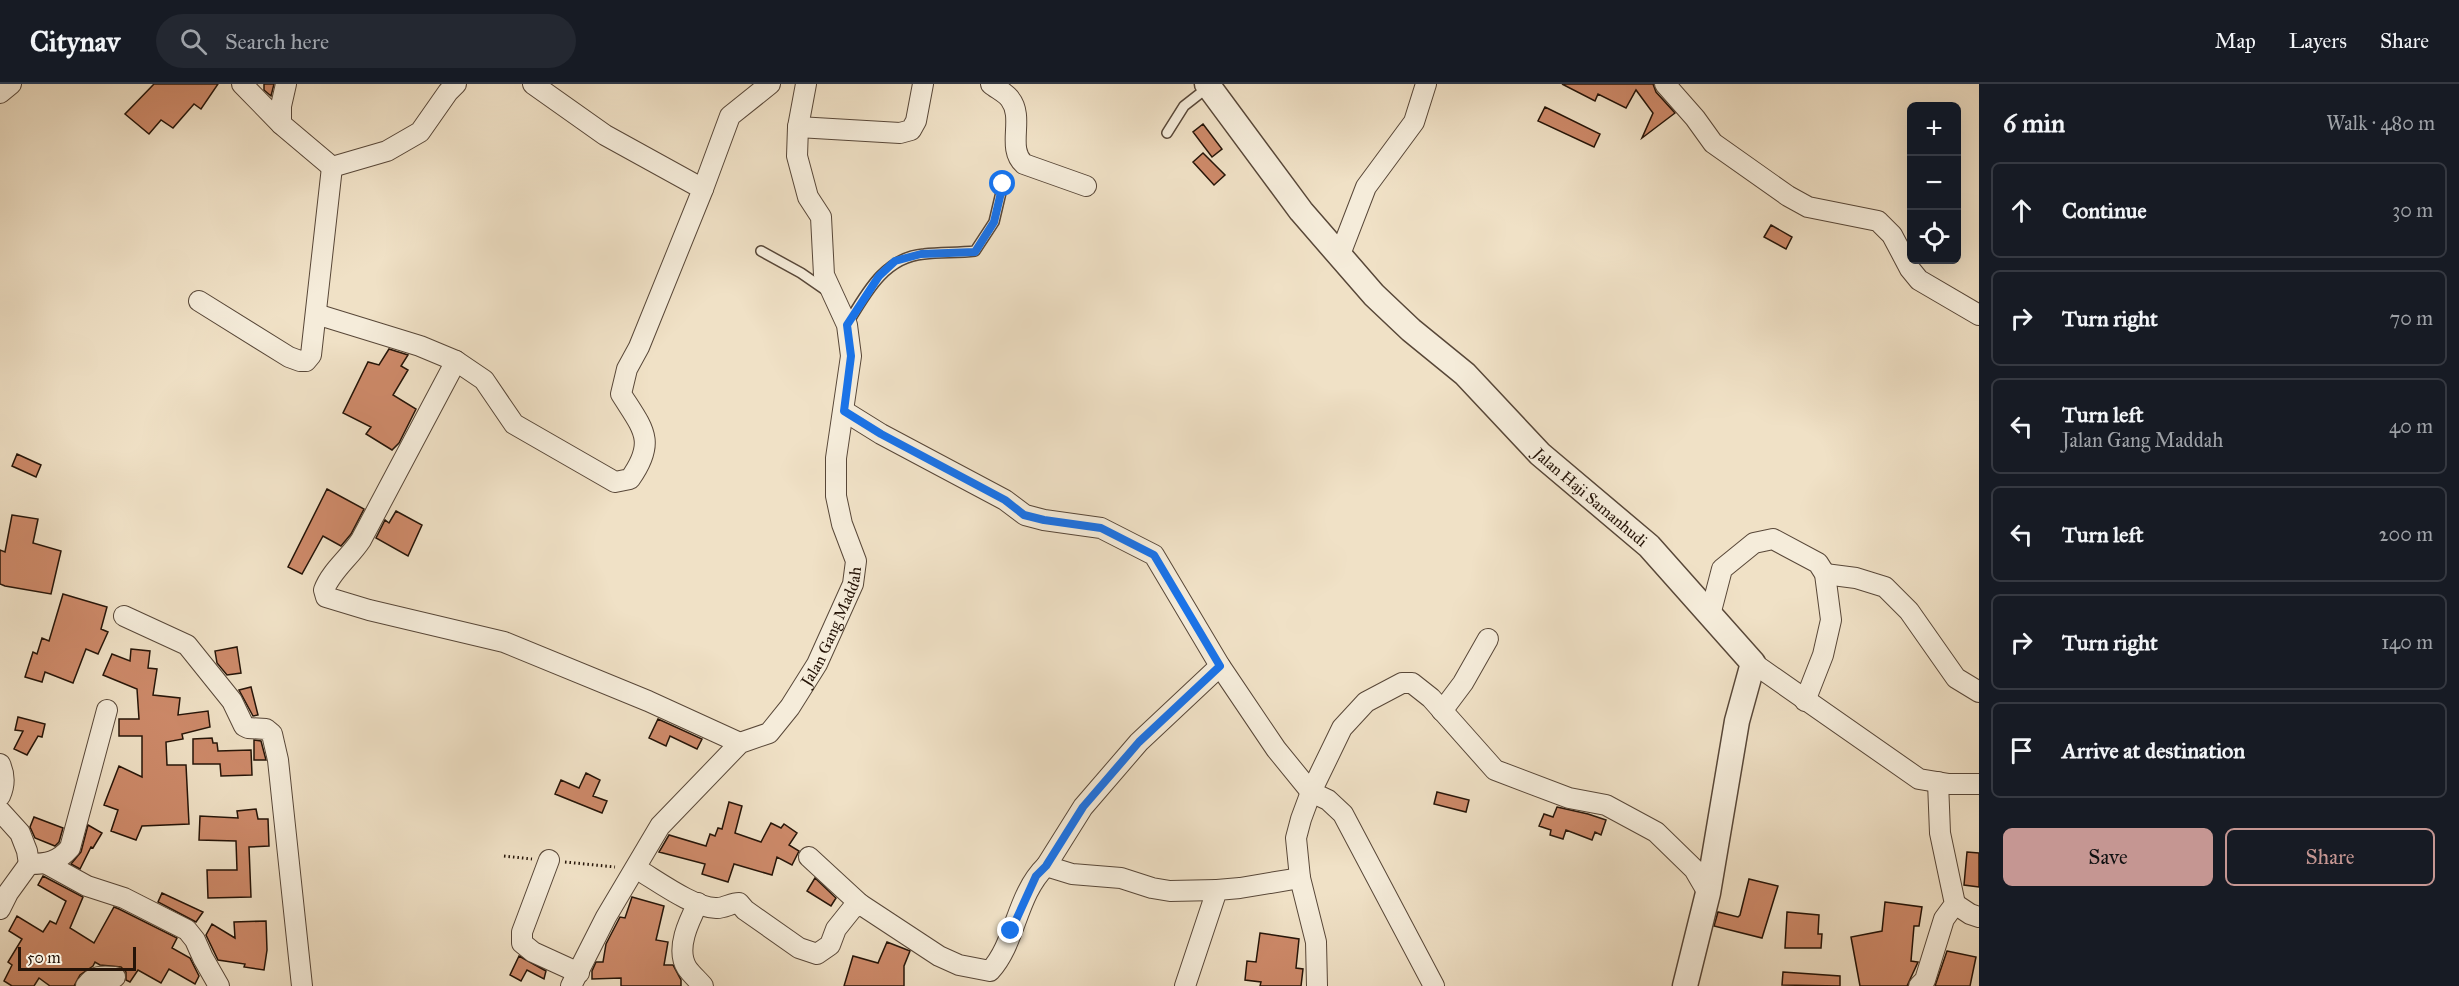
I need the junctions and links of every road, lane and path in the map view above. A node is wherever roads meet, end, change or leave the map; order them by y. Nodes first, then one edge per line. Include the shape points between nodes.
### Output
1 (11, 84) edge
2 (242, 84) edge
3 (286, 84) edge
4 (456, 84) edge
5 (533, 84) edge
6 (770, 84) edge
7 (806, 84) edge
8 (923, 84) edge
9 (991, 84) edge
10 (1426, 84) edge
11 (1665, 84) edge
12 (1208, 85) edge
13 (0, 93) edge
14 (281, 124) junction
15 (798, 127) junction
16 (1167, 133) dead end
17 (332, 167) junction
18 (1003, 184) dead end
19 (1086, 186) dead end
20 (703, 189) junction
21 (761, 251) dead end
22 (1339, 257) junction
23 (831, 294) junction
24 (199, 301) dead end
25 (316, 314) junction
26 (1979, 315) edge
27 (847, 325) junction
28 (456, 362) junction
29 (844, 411) junction
30 (1825, 574) junction
31 (1710, 615) junction
32 (124, 616) dead end
33 (1488, 639) dead end
34 (1754, 663) junction
35 (1220, 666) junction
36 (1979, 692) edge
37 (1804, 701) junction
38 (107, 710) dead end
39 (1442, 711) junction
40 (740, 743) junction
41 (0, 764) edge
42 (1938, 782) junction
43 (1979, 784) edge
44 (1311, 792) junction
45 (0, 796) edge
46 (0, 811) edge
47 (504, 856) dead end
48 (809, 857) dead end
49 (549, 860) junction
50 (38, 864) junction
51 (1046, 866) junction
52 (637, 869) junction
53 (1300, 878) junction
54 (1217, 890) junction
55 (1708, 894) junction
56 (698, 903) junction
57 (860, 904) junction
58 (1955, 904) junction
59 (0, 909) edge
60 (1979, 917) edge
61 (115, 977) dead end
62 (995, 977) edge
63 (575, 980) edge
64 (86, 986) edge
65 (219, 986) edge
66 (302, 986) edge
67 (703, 986) edge
68 (1185, 986) edge
69 (1317, 986) edge
70 (1434, 986) edge
71 (1685, 986) edge
72 (1919, 986) edge

1 - 13 street
2 - 14 street
3 - 14 street
4 - 17 street via 420,132 387,151
5 - 20 street via 605,135
6 - 20 street via 730,116
7 - 15 street, Jalan Gang Maddah
8 - 15 street via 911,130 900,133
9 - 19 street via 1010,99 1016,112 1019,159
10 - 22 street via 1414,122 1366,188
11 - 26 street via 1713,143 1808,207 1878,221 1892,235 1919,279
12 - 16 lane via 1184,106
12 - 22 street, Jalan Haji Samanhudi
14 - 17 street
15 - 23 street, Jalan Gang Maddah via 797,156 808,197 821,217 824,275
17 - 25 street
18 - 27 lane via 994,222 975,252 921,254 895,261 879,276
20 - 28 street via 627,369 621,394 643,428 646,445 640,465 630,479 615,482 514,424 484,380
21 - 23 lane
22 - 31 street, Jalan Haji Samanhudi via 1411,330 1465,374 1540,454 1649,546
23 - 27 street, Jalan Gang Maddah
24 - 25 street via 300,362 311,355
25 - 28 street via 420,346
27 - 29 street, Jalan Gang Maddah via 851,356
28 - 40 street via 362,540 327,581 326,597 504,642
29 - 35 street via 1005,500 1024,515 1101,528 1154,555
29 - 40 street, Jalan Gang Maddah via 836,458 836,496 856,561 853,584 817,664 790,707 769,733
30 - 31 street via 1814,560 1773,539 1754,543 1722,569
30 - 36 street via 1885,587 1909,611 1956,678
30 - 37 street via 1831,620 1823,655
31 - 34 street, Jalan Haji Samanhudi
32 - 66 street via 187,645 232,701 244,726 266,729 272,734
33 - 39 street
34 - 37 street
34 - 55 street via 1737,721
35 - 44 street via 1276,749
35 - 51 street via 1139,742 1111,774 1083,807
37 - 42 street via 1919,779
38 - 50 street via 69,848 61,857
39 - 44 street via 1412,683 1402,682 1366,702 1342,728
39 - 55 street via 1495,770 1569,798 1606,805 1656,832 1694,869
40 - 52 street, Jalan Gang Maddah via 660,826
41 - 45 street via 4,788
42 - 43 street
42 - 58 street via 1940,832
44 - 53 street via 1296,838
44 - 70 street via 1328,800 1343,814
46 - 50 street via 20,833
47 - 49 path
48 - 57 street
49 - 52 path
49 - 63 street via 522,932 522,943
50 - 59 street via 8,893
50 - 65 street via 124,898 187,930
51 - 54 street via 1072,874 1121,878 1170,891
51 - 62 street via 1026,894
52 - 56 street
52 - 63 street, Jalan Gang Maddah via 606,917
53 - 54 street
53 - 69 street via 1316,942
54 - 68 street
55 - 71 street
56 - 57 street via 716,909 740,903 799,948 817,954 830,945 836,929
56 - 67 street via 682,944 682,960
57 - 62 street via 939,956 990,971
58 - 60 street
58 - 72 street via 1944,919 1925,980
61 - 64 street via 100,976

